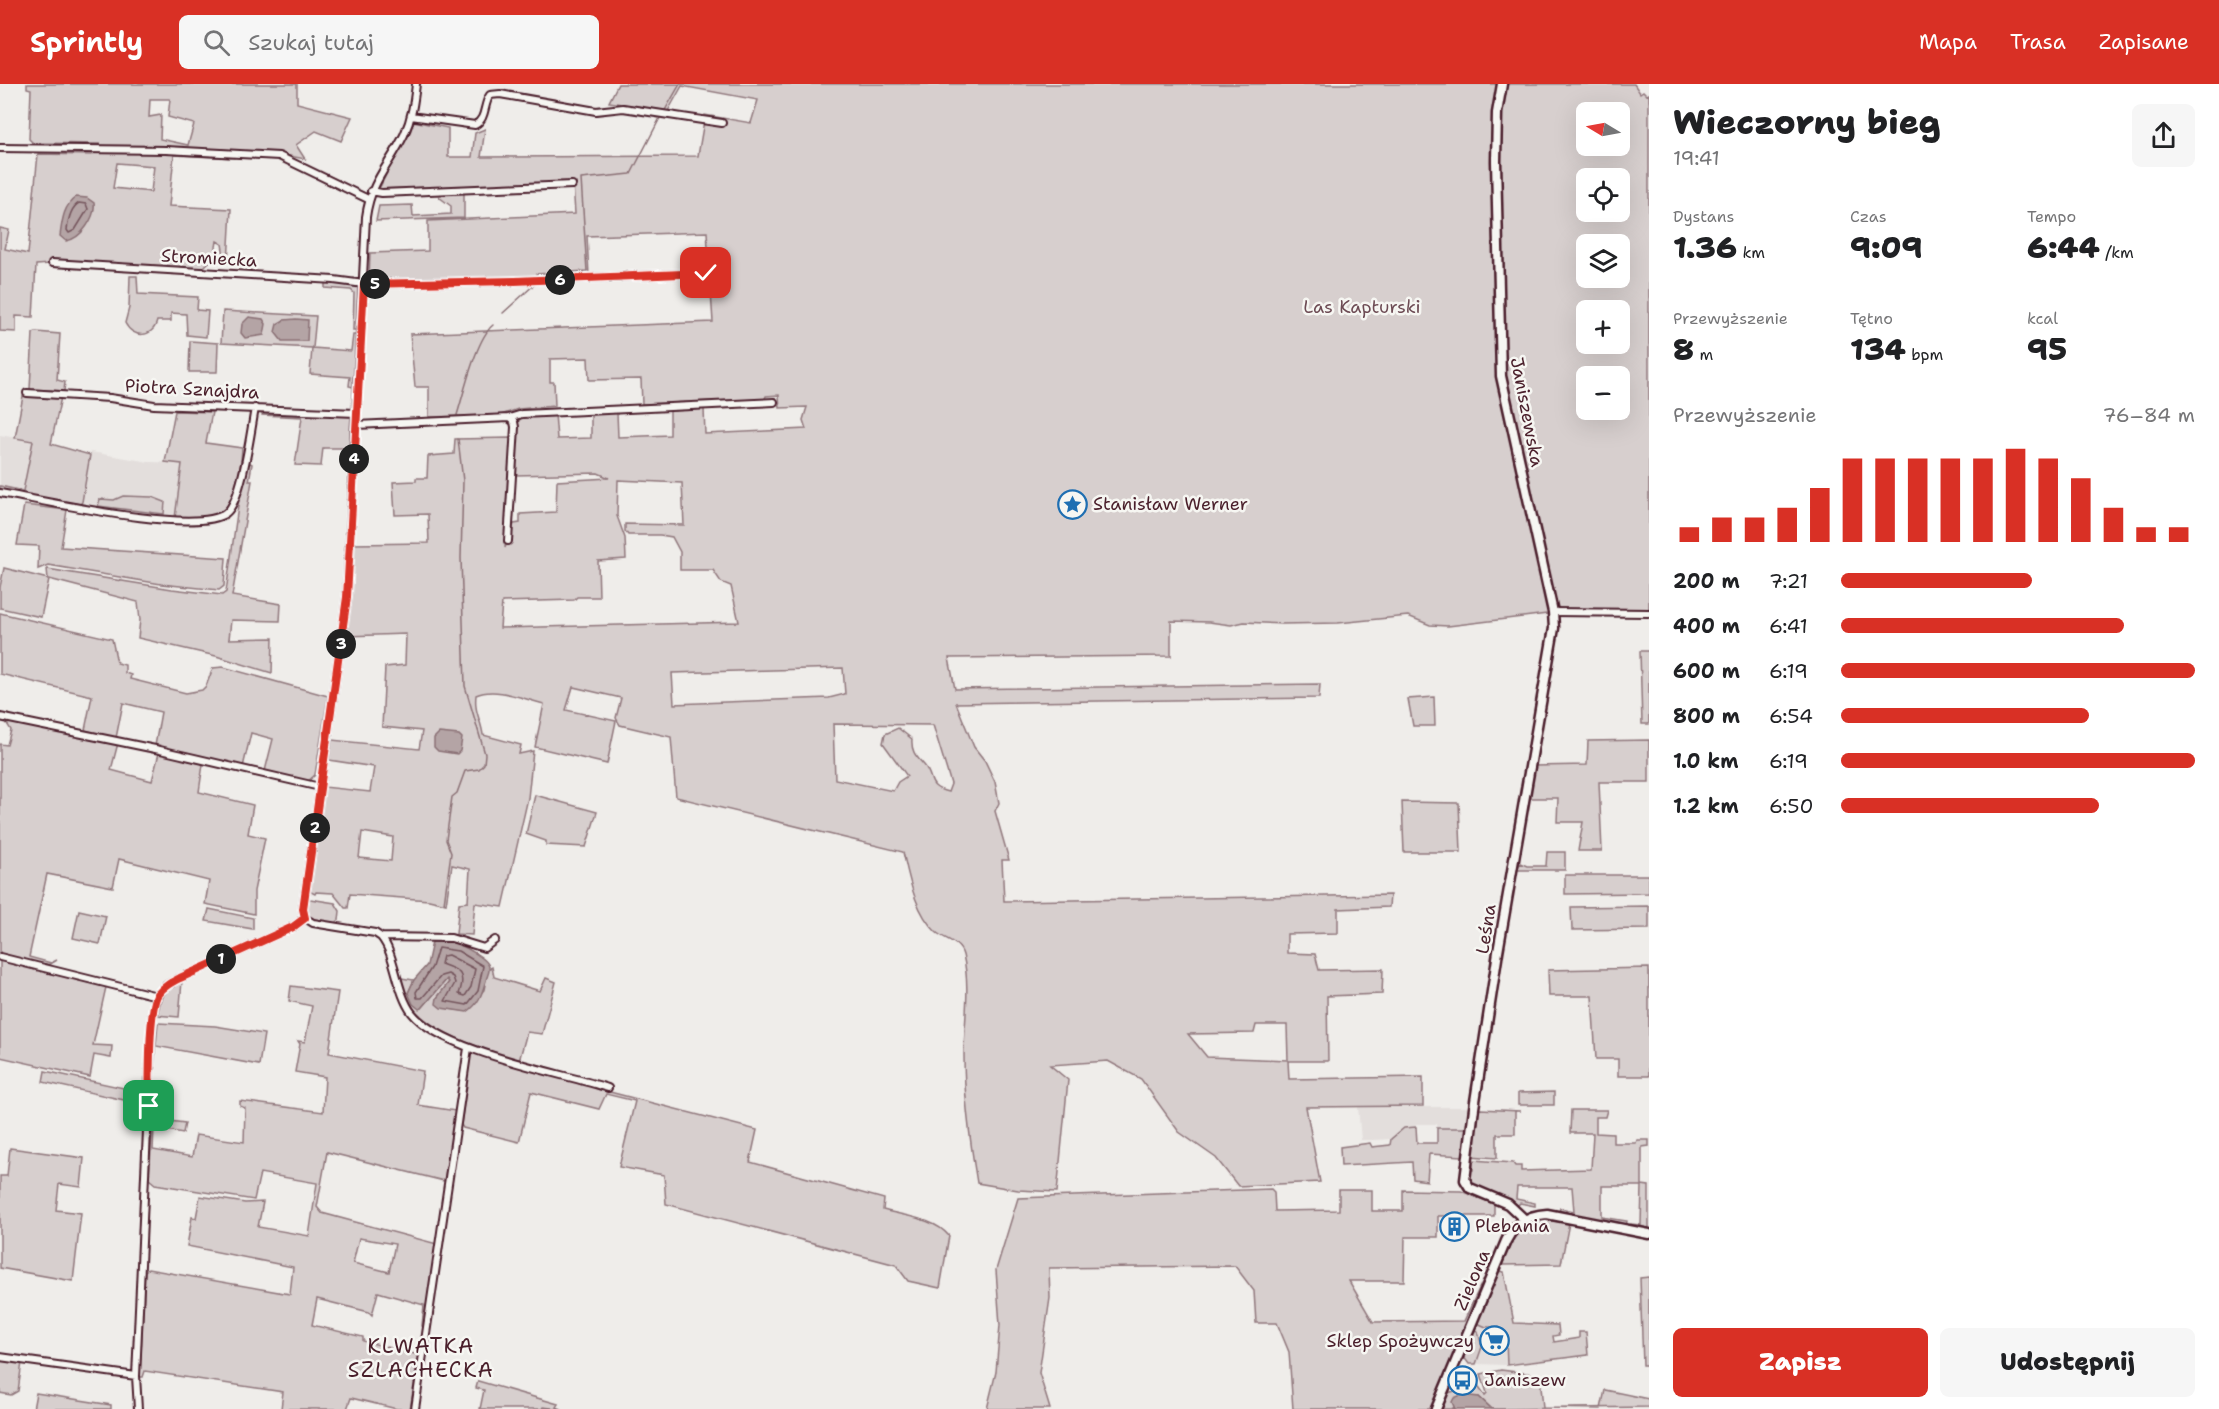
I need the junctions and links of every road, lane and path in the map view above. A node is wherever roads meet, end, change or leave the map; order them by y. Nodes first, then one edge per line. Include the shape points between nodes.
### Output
1 (416, 84) edge
2 (1502, 84) edge
3 (411, 116) junction
4 (722, 123) dead end
5 (0, 148) edge
6 (572, 185) dead end
7 (370, 191) junction
8 (368, 199) junction
9 (52, 263) dead end
10 (706, 273) dead end
11 (364, 284) junction
12 (27, 393) dead end
13 (774, 402) dead end
14 (255, 408) junction
15 (356, 412) junction
16 (509, 418) junction
17 (356, 425) junction
18 (0, 494) edge
19 (508, 541) dead end
20 (1553, 612) junction
21 (1649, 613) edge
22 (0, 717) edge
23 (320, 787) junction
24 (305, 918) junction
25 (381, 937) junction
26 (495, 940) dead end
27 (0, 957) edge
28 (157, 996) junction
29 (468, 1048) junction
30 (608, 1088) dead end
31 (1524, 1219) junction
32 (1649, 1234) edge
33 (0, 1357) edge
34 (136, 1376) junction
35 (138, 1409) edge
36 (416, 1409) edge
37 (1436, 1409) edge

1 - 3 street
2 - 20 street, Janiszewska via 1496,131 1501,376
3 - 4 street via 476,125 483,117 487,99 495,94 596,111 617,107
3 - 7 street
5 - 8 street via 279,156
6 - 7 street
7 - 8 street
8 - 11 street
9 - 11 street, Stromiecka
10 - 11 street, Stromiecka
11 - 15 street
12 - 14 street, Piotra Sznajdra via 154,405
13 - 16 street via 522,414
14 - 15 street, Piotra Sznajdra
14 - 18 street via 237,495 227,513 209,521 165,521
15 - 17 street
16 - 17 street
16 - 19 street via 515,426
17 - 23 street via 347,597
20 - 21 street
20 - 31 street, Leśna via 1553,636 1498,952 1465,1174 1470,1188 1508,1204
22 - 23 street
23 - 24 street via 303,909
24 - 25 street
24 - 28 street via 180,978
25 - 26 street via 451,938 484,948
25 - 29 street via 414,1016 431,1030
27 - 28 street
28 - 34 street via 152,1018
29 - 30 street
29 - 36 street
31 - 32 street via 1552,1215
31 - 37 street, Zielona via 1506,1241
33 - 34 street
34 - 35 street

